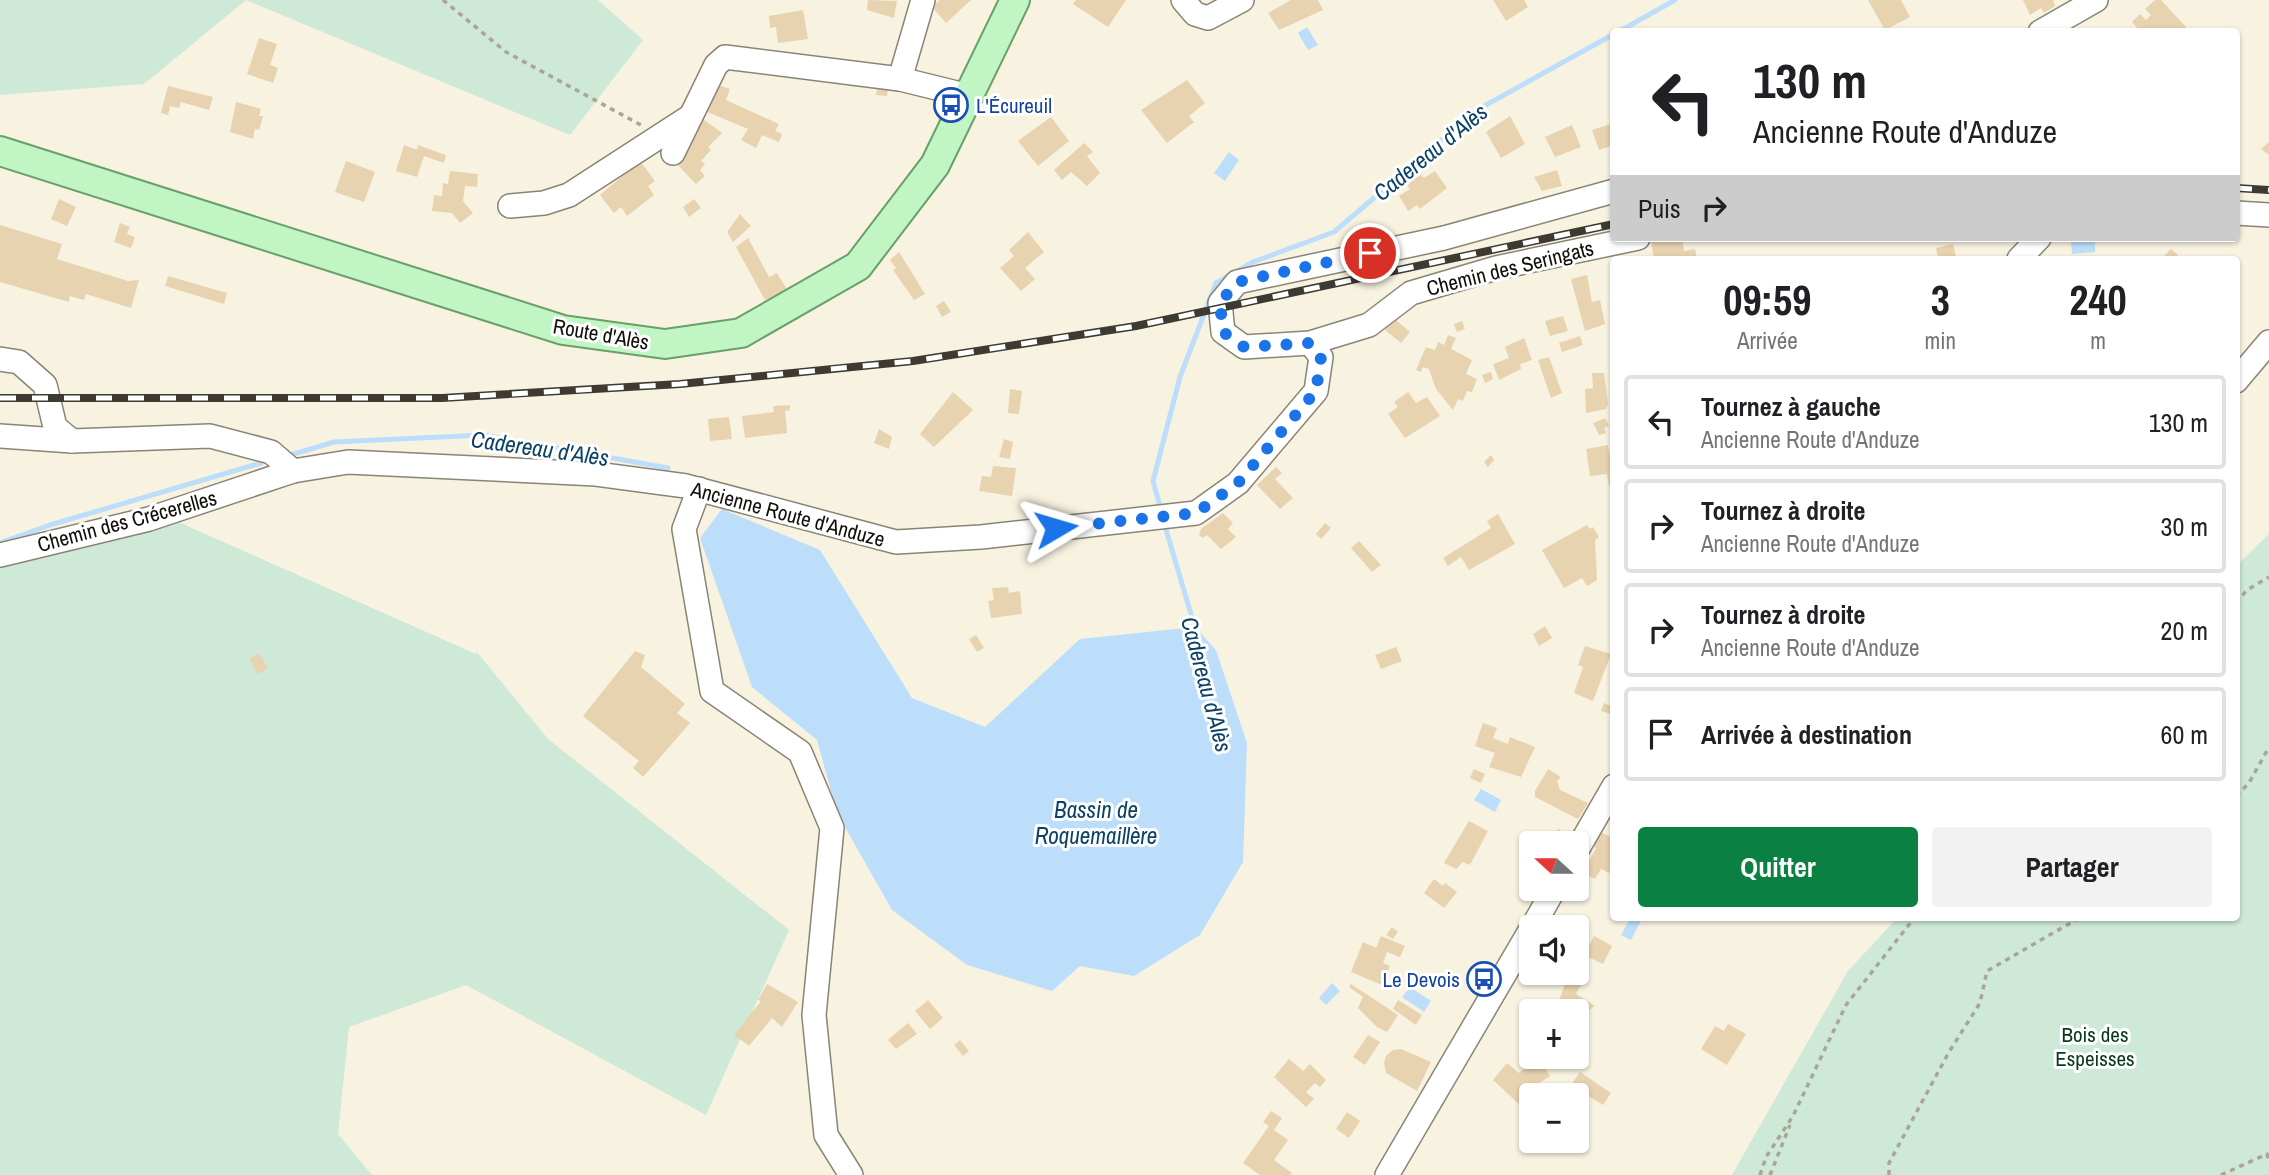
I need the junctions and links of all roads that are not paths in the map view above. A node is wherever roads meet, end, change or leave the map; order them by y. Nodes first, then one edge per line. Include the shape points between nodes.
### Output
1 (923, 0) edge
2 (1015, 0) edge
3 (1183, 0) edge
4 (1242, 0) edge
5 (2096, 0) edge
6 (2047, 28) edge
7 (900, 79) junction
8 (970, 96) junction
9 (691, 116) junction
10 (0, 151) edge
11 (673, 153) dead end
12 (1610, 192) edge
13 (510, 206) dead end
14 (2240, 213) edge
15 (2269, 215) edge
16 (1619, 242) edge
17 (2035, 242) edge
18 (2022, 256) edge
19 (2269, 342) edge
20 (1310, 343) junction
21 (0, 359) edge
22 (2240, 376) edge
23 (0, 436) edge
24 (72, 441) junction
25 (293, 471) junction
26 (699, 489) junction
27 (0, 555) edge
28 (1610, 793) edge
29 (1588, 831) edge
30 (1519, 950) edge
31 (851, 1175) edge
32 (1387, 1175) edge

1 - 7 street
2 - 8 main road, Route d'Alès
3 - 4 street via 1195,14 1208,18
5 - 6 street
7 - 8 street
7 - 9 street via 726,57 716,65
8 - 10 main road, Route d'Alès via 935,165 858,266 741,333 665,344 563,330
9 - 11 street
9 - 13 street via 569,195
12 - 20 street via 1444,238 1237,282 1220,303 1223,332 1244,347
14 - 15 street
16 - 20 street, Chemin des Seringats via 1496,268 1412,293 1369,325
17 - 18 street
19 - 22 street
20 - 26 street, Ancienne Route d'Anduze via 1321,357 1316,391 1238,483 1196,513 896,542
21 - 24 street via 19,362 45,385 55,428
23 - 24 street
24 - 25 street via 210,436 271,452
25 - 26 street, Ancienne Route d'Anduze via 348,462 596,474
25 - 27 street, Chemin des Crécerelles via 149,519
26 - 31 street via 684,529 712,691 800,752 832,828 814,1015 826,1135
28 - 29 street
30 - 32 street

